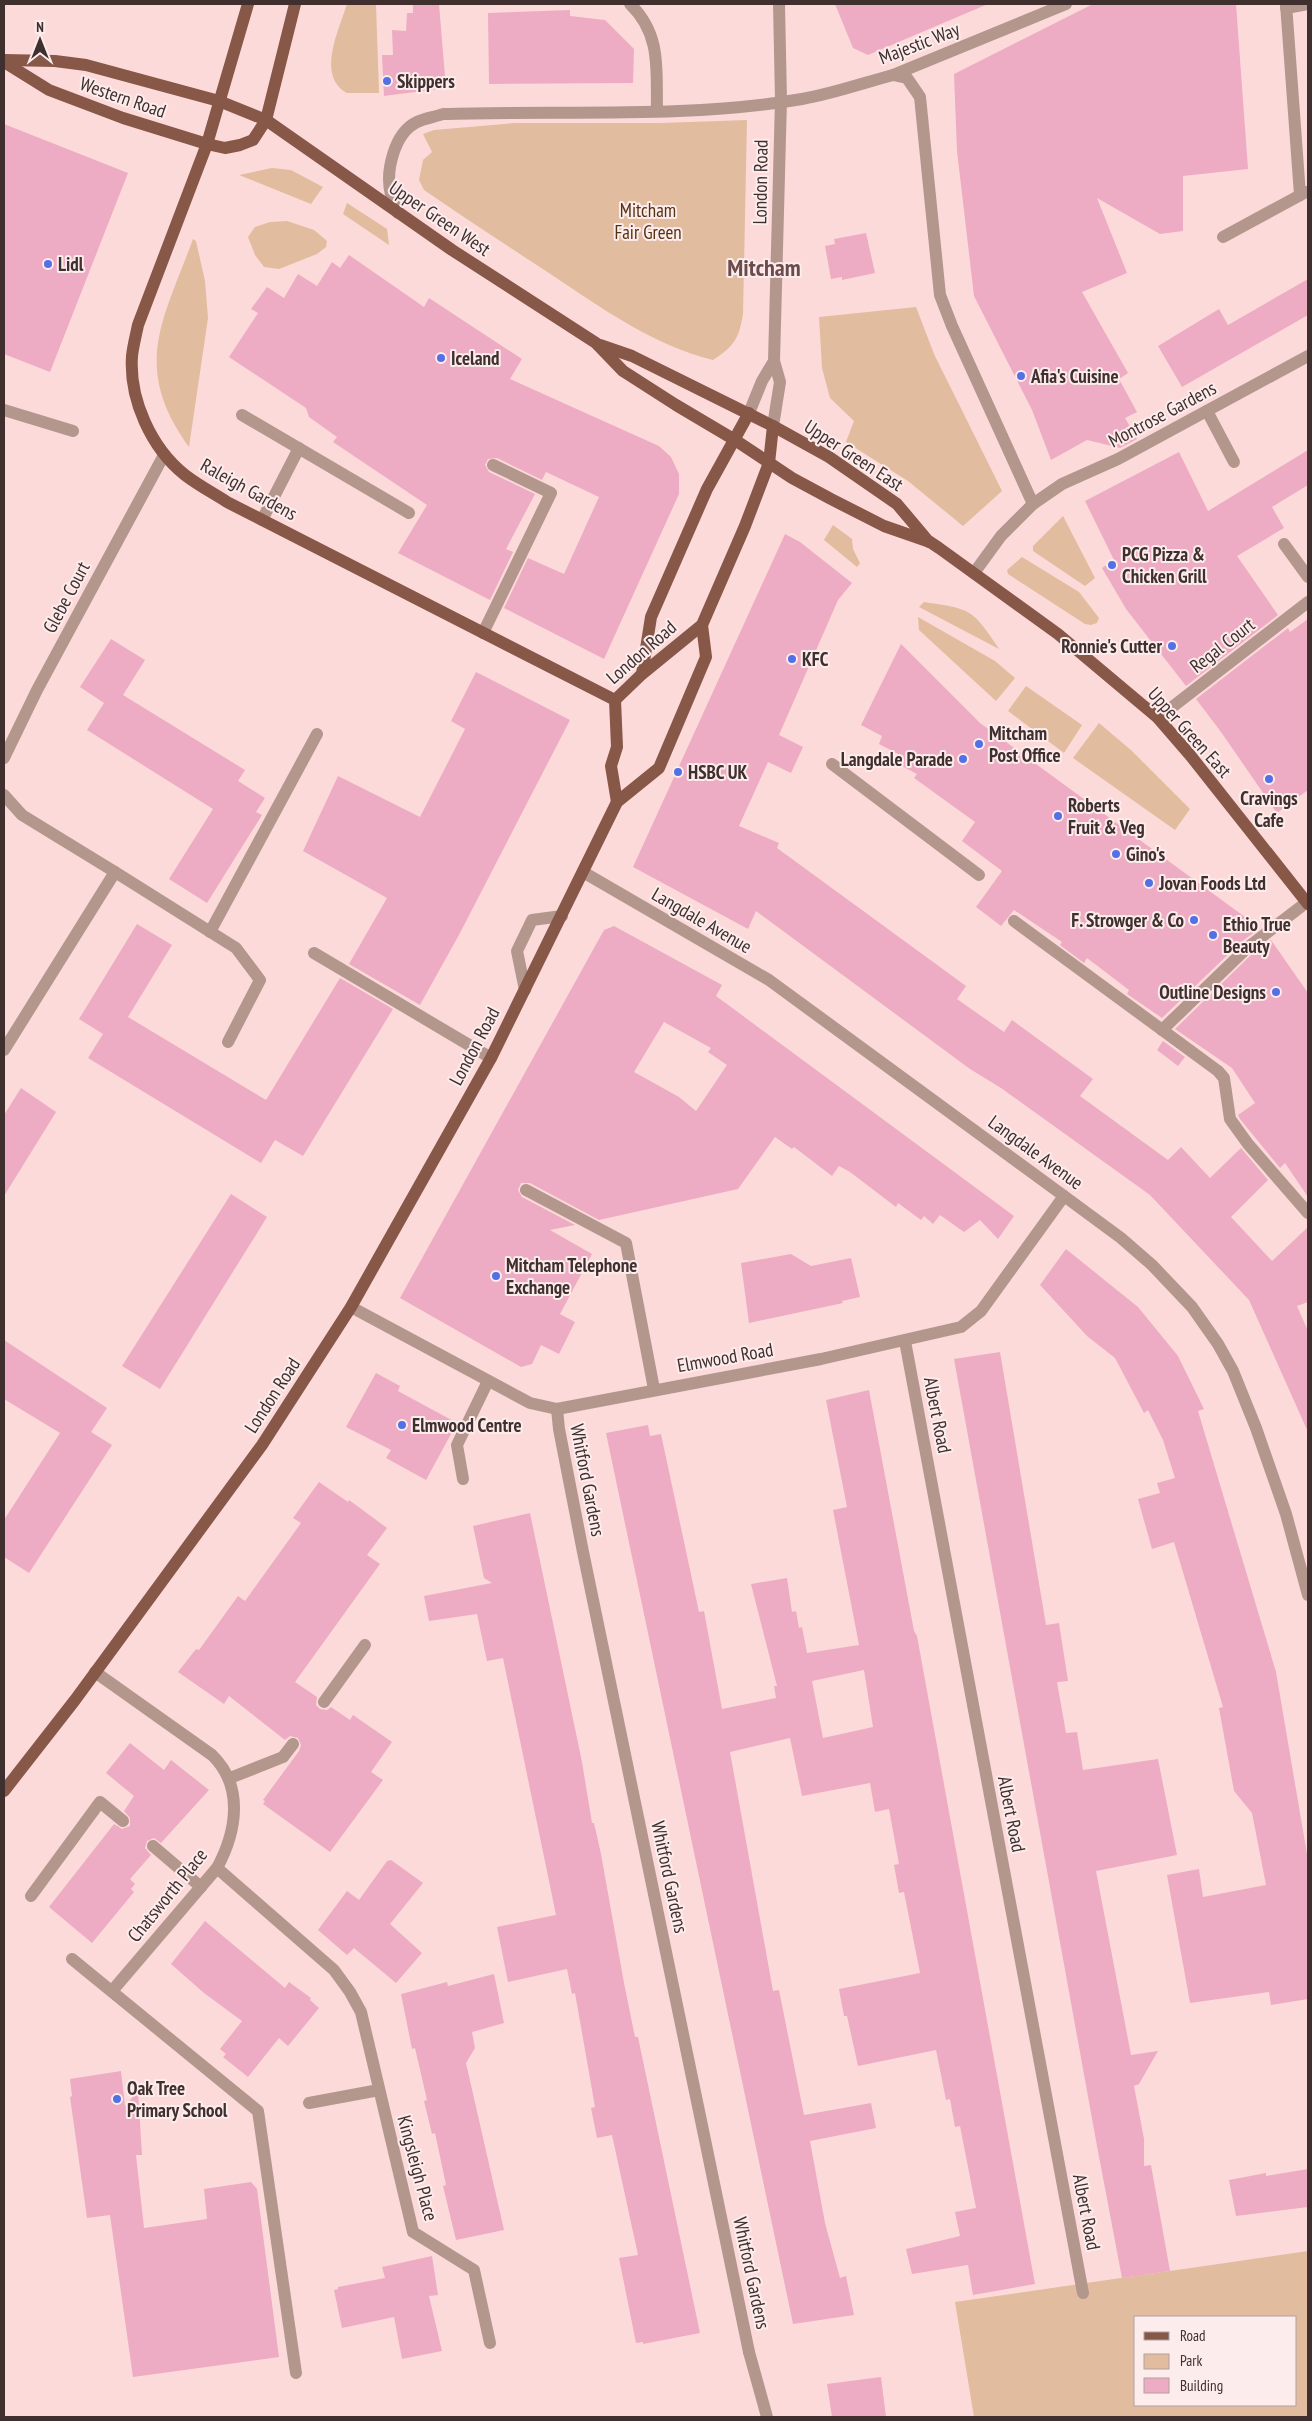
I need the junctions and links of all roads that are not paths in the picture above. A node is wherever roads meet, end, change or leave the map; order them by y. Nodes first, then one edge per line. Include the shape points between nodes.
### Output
1 (248, 4) edge
2 (295, 4) edge
3 (630, 4) edge
4 (778, 4) edge
5 (1066, 4) edge
6 (1308, 4) edge
7 (1286, 6) edge
8 (4, 61) edge
9 (893, 75) junction
10 (781, 100) junction
11 (219, 101) junction
12 (656, 111) junction
13 (266, 120) junction
14 (207, 144) junction
15 (1304, 193) edge
16 (398, 213) junction
17 (1223, 237) dead end
18 (596, 343) junction
19 (1308, 356) edge
20 (774, 361) junction
21 (4, 410) edge
22 (1207, 411) junction
23 (749, 413) junction
24 (242, 416) dead end
25 (774, 426) junction
26 (73, 430) dead end
27 (735, 440) junction
28 (299, 448) junction
29 (164, 455) junction
30 (1234, 462) dead end
31 (769, 463) junction
32 (493, 465) dead end
33 (1034, 504) junction
34 (409, 513) dead end
35 (262, 520) junction
36 (930, 542) junction
37 (1284, 544) dead end
38 (974, 573) junction
39 (1308, 577) edge
40 (1308, 602) edge
41 (702, 625) junction
42 (483, 633) junction
43 (642, 674) junction
44 (615, 700) junction
45 (1158, 718) junction
46 (317, 734) dead end
47 (4, 758) edge
48 (832, 764) dead end
49 (4, 795) edge
50 (617, 802) junction
51 (115, 872) junction
52 (583, 872) junction
53 (979, 876) dead end
54 (1306, 897) edge
55 (562, 916) junction
56 (1014, 921) dead end
57 (210, 932) junction
58 (314, 953) dead end
59 (525, 990) junction
60 (1162, 1030) junction
61 (228, 1042) dead end
62 (4, 1050) edge
63 (491, 1058) junction
64 (526, 1190) dead end
65 (1064, 1196) junction
66 (1308, 1213) edge
67 (351, 1308) junction
68 (905, 1341) junction
69 (488, 1381) junction
70 (654, 1389) junction
71 (557, 1409) junction
72 (463, 1479) dead end
73 (1308, 1595) edge
74 (365, 1645) dead end
75 (95, 1672) junction
76 (324, 1702) dead end
77 (292, 1744) dead end
78 (230, 1778) junction
79 (4, 1790) edge
80 (123, 1821) dead end
81 (153, 1846) dead end
82 (217, 1868) junction
83 (201, 1887) junction
84 (31, 1896) dead end
85 (72, 1959) dead end
86 (112, 1991) junction
87 (379, 2090) junction
88 (309, 2103) dead end
89 (1083, 2293) dead end
90 (490, 2343) dead end
91 (296, 2374) dead end
92 (767, 2417) edge

1 - 11 main road, Raleigh Gardens
2 - 13 main road
3 - 12 street via 649,28 656,47
4 - 10 street, London Road
5 - 9 street, Majestic Way
6 - 7 street
7 - 15 street
8 - 11 main road, Western Road via 86,65
8 - 14 main road, Western Road via 49,90 123,118
9 - 10 street, Majestic Way via 802,99
9 - 33 street via 907,78 920,97 940,295
10 - 12 street, Majestic Way
10 - 20 street, London Road
11 - 13 main road, Western Road
11 - 14 main road, Raleigh Gardens
12 - 16 street, Majestic Way via 443,114 416,122 402,134 393,154 390,194
13 - 14 main road, Western Road via 253,140 225,148
13 - 16 main road, Upper Green West
14 - 29 main road, Raleigh Gardens via 138,325 132,356 133,387 141,413
15 - 17 street
16 - 18 main road, Upper Green West
18 - 23 main road, Upper Green West via 632,356
18 - 27 main road, Upper Green West via 623,371
19 - 22 street, Montrose Gardens
20 - 23 street, London Road
20 - 25 street, London Road via 780,382
21 - 26 street
22 - 30 street
22 - 33 street, Montrose Gardens via 1062,484
23 - 25 main road, Upper Green East
23 - 27 main road
24 - 28 street
25 - 31 main road, London Road
25 - 36 main road, Upper Green East via 829,457 897,504
27 - 31 main road, Upper Green West
27 - 43 main road via 707,489 651,618
28 - 34 street
28 - 35 street
29 - 35 main road, Raleigh Gardens via 184,475
29 - 47 street, Glebe Court via 37,690
31 - 36 main road, Upper Green East via 884,526
31 - 41 main road, London Road
32 - 42 street via 551,493
33 - 38 street via 1001,536
35 - 42 main road, Raleigh Gardens
36 - 38 main road, Upper Green East
37 - 39 street
38 - 45 main road, Upper Green East via 1066,640
40 - 45 street, Regal Court
41 - 43 main road, London Road
41 - 50 main road, London Road via 706,657 659,768
42 - 44 main road, Raleigh Gardens
43 - 44 main road, London Road
44 - 50 main road, London Road via 617,747 611,766
45 - 54 main road, Upper Green East
46 - 57 street
48 - 53 street
49 - 51 street via 22,815
50 - 52 main road, London Road
51 - 57 street
51 - 62 street
52 - 55 main road, London Road
52 - 65 street, Langdale Avenue via 769,980
54 - 60 street via 1247,948
55 - 59 main road, London Road
55 - 59 street via 532,920 517,951
56 - 60 street
57 - 61 street via 236,948 260,980
58 - 63 street
59 - 63 main road, London Road
60 - 66 street via 1224,1078 1230,1119
63 - 67 main road, London Road
64 - 70 street via 626,1242
65 - 68 street, Elmwood Road via 972,1320 961,1327
65 - 73 street, Langdale Avenue via 1152,1265 1192,1307 1218,1344 1233,1371 1256,1428 1297,1549
67 - 69 street, Elmwood Road
67 - 75 main road, London Road via 262,1445
68 - 70 street, Elmwood Road
68 - 89 street, Albert Road
69 - 71 street, Elmwood Road via 530,1403
69 - 72 street via 457,1445
70 - 71 street, Elmwood Road
71 - 92 street, Whitford Gardens via 558,1429 583,1552 749,2352
74 - 76 street
75 - 78 street, Chatsworth Place via 199,1743 224,1766
75 - 79 main road, London Road
77 - 78 street via 284,1757
78 - 82 street, Chatsworth Place via 232,1831 227,1850
80 - 84 street via 100,1802
81 - 83 street
82 - 83 street, Chatsworth Place
82 - 87 street, Kingsleigh Place via 334,1970 362,2012
83 - 86 street, Chatsworth Place
85 - 86 street
86 - 91 street via 258,2111
87 - 88 street
87 - 90 street, Kingsleigh Place via 413,2232 474,2270

